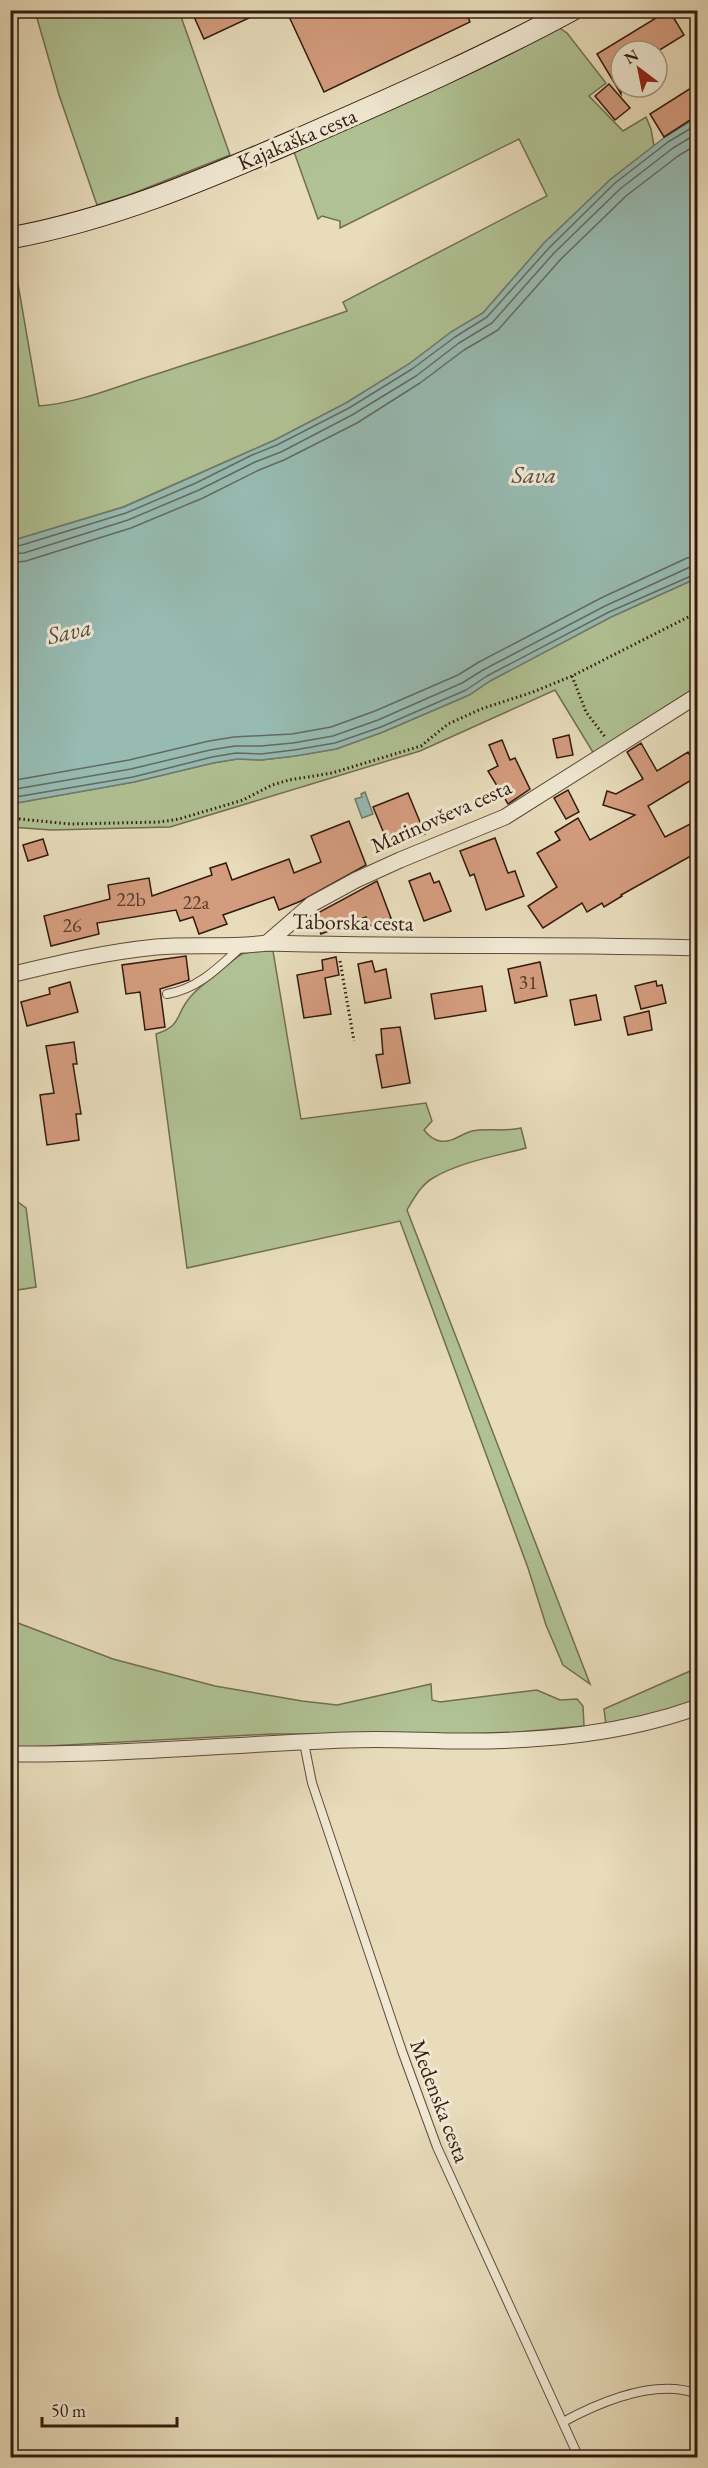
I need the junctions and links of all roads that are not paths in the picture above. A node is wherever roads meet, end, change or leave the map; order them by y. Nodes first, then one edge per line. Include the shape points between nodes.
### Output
1 (573, 10) edge
2 (10, 238) edge
3 (698, 695) edge
4 (267, 943) junction
5 (241, 947) junction
6 (698, 948) edge
7 (10, 975) edge
8 (167, 994) dead end
9 (698, 1707) edge
10 (304, 1743) junction
11 (10, 1754) edge
12 (698, 2394) edge
13 (563, 2422) junction
14 (579, 2457) edge

1 - 2 street, Kajakaška cesta via 401,94 221,172 76,225
3 - 4 street, Marinovševa cesta via 505,817 400,860 312,904
4 - 5 street, Taborska cesta
4 - 6 street, Taborska cesta
5 - 7 street, Taborska cesta via 157,947 76,958
5 - 8 lane via 188,988
9 - 10 street via 614,1730 572,1736
10 - 11 street
10 - 13 lane, Medenska cesta via 312,1783 437,2147
12 - 13 lane via 671,2387 643,2392
13 - 14 lane, Medenska cesta

